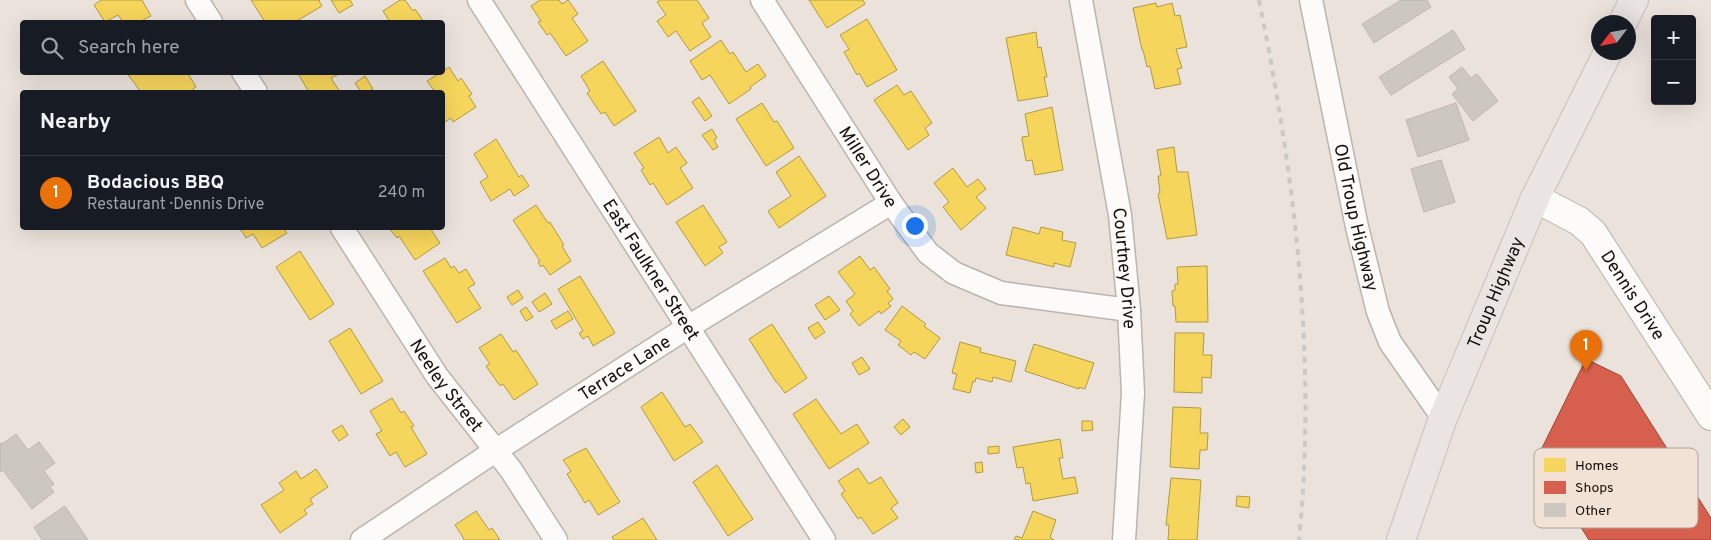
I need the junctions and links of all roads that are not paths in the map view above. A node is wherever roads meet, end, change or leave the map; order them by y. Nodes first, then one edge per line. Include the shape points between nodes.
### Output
1 (197, 0) edge
2 (479, 0) edge
3 (762, 0) edge
4 (1081, 0) edge
5 (1311, 0) edge
6 (1634, 0) edge
7 (1626, 15) edge
8 (210, 20) edge
9 (1604, 60) edge
10 (245, 75) edge
11 (255, 90) edge
12 (1535, 198) junction
13 (891, 203) junction
14 (343, 230) edge
15 (1129, 310) junction
16 (688, 327) junction
17 (1711, 416) edge
18 (1443, 418) junction
19 (495, 451) junction
20 (362, 540) edge
21 (556, 540) edge
22 (824, 540) edge
23 (1124, 540) edge
24 (1401, 540) edge

1 - 8 street
2 - 16 street, East Faulkner Street
3 - 13 street, Miller Drive
4 - 15 street, Courtney Drive via 1120,215
5 - 18 street, Old Troup Highway via 1356,227 1378,312 1390,342
6 - 7 main road
9 - 12 main road, Troup Highway
10 - 11 street
12 - 17 street, Dennis Drive via 1579,221 1593,233
12 - 18 main road, Troup Highway
13 - 15 street, Miller Drive via 928,253 954,273 1001,293
13 - 16 street, Terrace Lane
14 - 19 street, Neeley Street via 437,376
15 - 23 street, Courtney Drive via 1132,393
16 - 19 street, Terrace Lane
16 - 22 street, East Faulkner Street
18 - 24 main road, Troup Highway
19 - 20 street, Terrace Lane
19 - 21 street, Neeley Street

